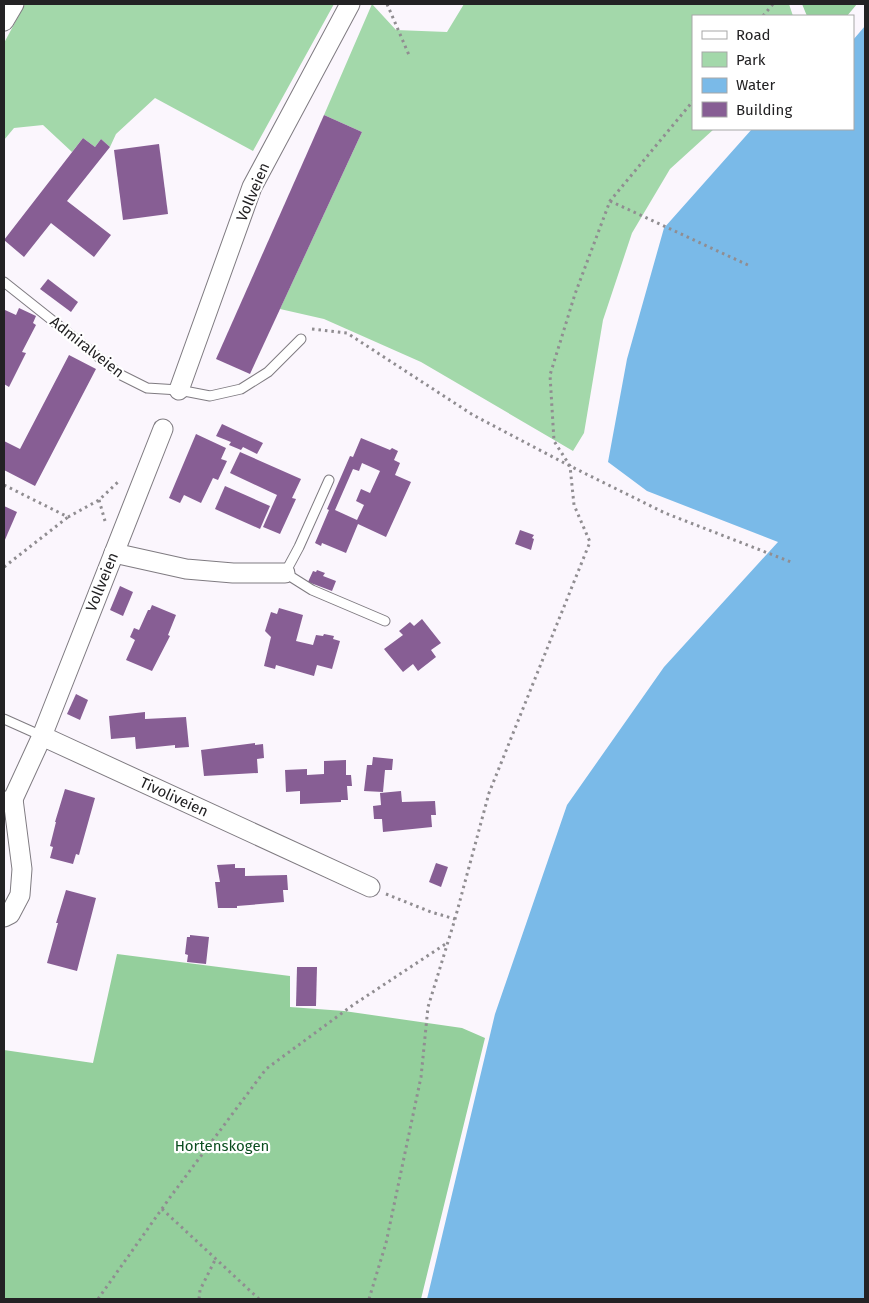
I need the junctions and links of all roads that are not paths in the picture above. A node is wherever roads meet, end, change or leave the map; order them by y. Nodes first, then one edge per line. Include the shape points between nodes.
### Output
1 (14, 4) edge
2 (350, 4) edge
3 (4, 21) edge
4 (4, 282) edge
5 (301, 339) road end
6 (179, 390) junction
7 (163, 429) dead end
8 (329, 480) dead end
9 (114, 553) junction
10 (285, 573) junction
11 (385, 621) dead end
12 (4, 719) edge
13 (42, 736) junction
14 (8, 800) edge
15 (370, 887) road end
16 (4, 916) edge

1 - 3 street
2 - 6 street, Vollveien via 252,187
4 - 6 lane, Admiralveien via 121,374 147,388
5 - 6 lane, Admiralveien via 268,372 241,389 210,396
7 - 9 street, Vollveien
8 - 10 lane
9 - 10 street via 186,570
9 - 13 street, Vollveien
10 - 11 lane via 312,590
12 - 13 lane
13 - 14 street
13 - 15 street, Tivoliveien
14 - 16 street via 22,869 20,895 10,914

